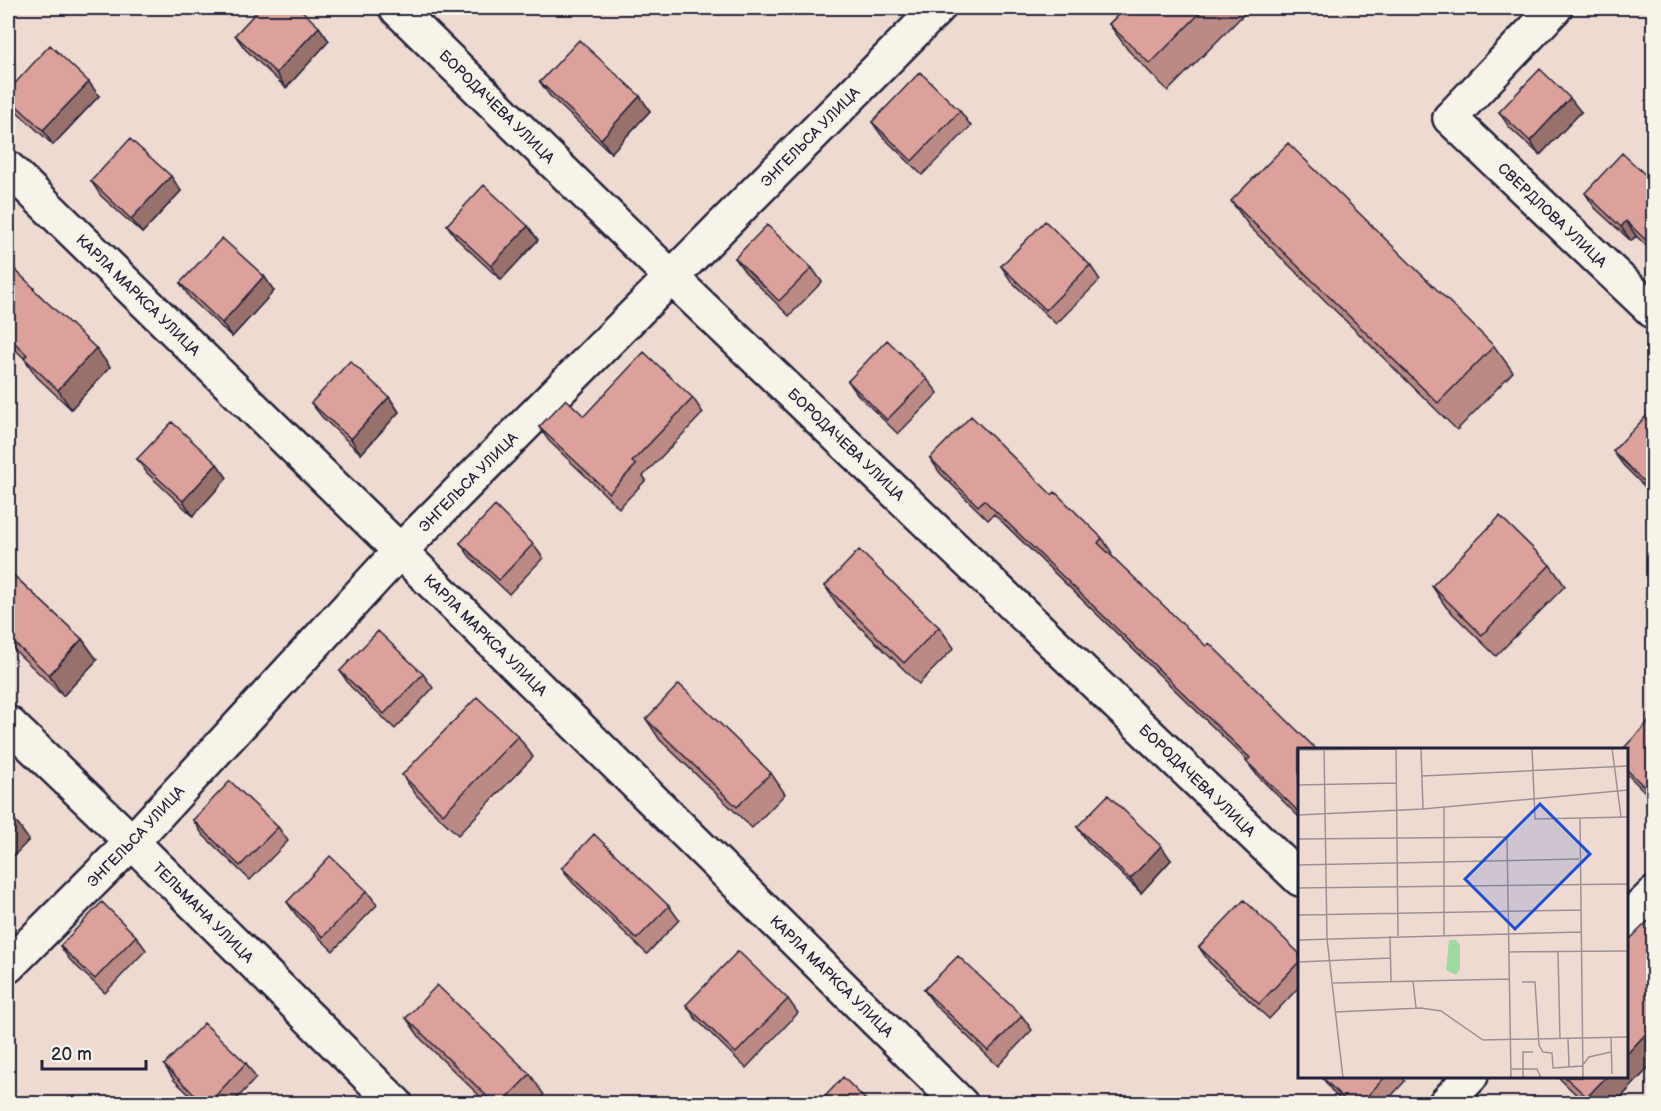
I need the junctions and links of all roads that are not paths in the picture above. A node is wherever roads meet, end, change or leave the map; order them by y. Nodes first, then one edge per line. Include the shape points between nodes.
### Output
1 (396, 8) edge
2 (938, 8) edge
3 (1555, 8) edge
4 (8, 168) edge
5 (672, 278) junction
6 (1653, 312) edge
7 (400, 551) junction
8 (8, 723) edge
9 (132, 842) junction
10 (1298, 878) edge
11 (1653, 894) edge
12 (1628, 919) edge
13 (8, 966) edge
14 (1470, 1078) edge
15 (396, 1104) edge
16 (961, 1104) edge
17 (1445, 1104) edge

1 - 5 street, БОРОДАЧЕВА УЛИЦА
2 - 5 street, ЭНГЕЛЬСА УЛИЦА
3 - 6 street, СВЕРДЛОВА УЛИЦА via 1450,118
4 - 7 street, КАРЛА МАРКСА УЛИЦА
5 - 7 street, ЭНГЕЛЬСА УЛИЦА
5 - 10 street, БОРОДАЧЕВА УЛИЦА
7 - 9 street, ЭНГЕЛЬСА УЛИЦА
7 - 16 street, КАРЛА МАРКСА УЛИЦА
8 - 9 street, ТЕЛЬМАНА УЛИЦА
9 - 13 street, ЭНГЕЛЬСА УЛИЦА
9 - 15 street, ТЕЛЬМАНА УЛИЦА
11 - 12 street
14 - 17 street

